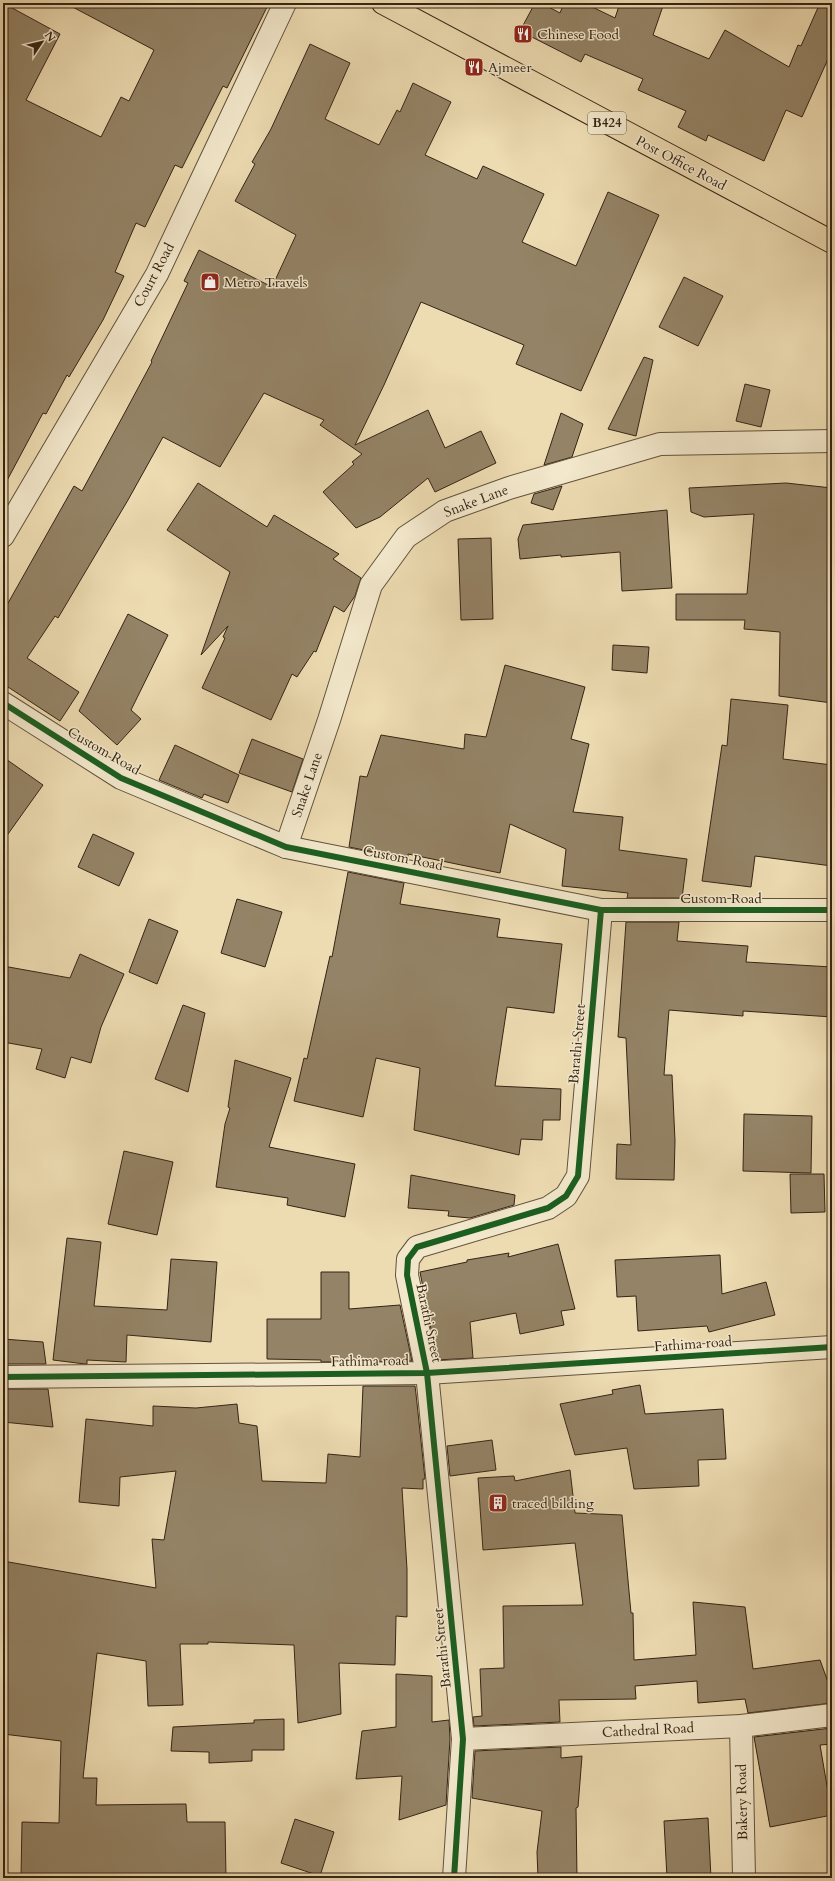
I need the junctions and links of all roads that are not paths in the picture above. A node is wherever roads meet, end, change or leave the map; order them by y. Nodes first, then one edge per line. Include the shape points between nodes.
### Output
1 (285, 3) edge
2 (383, 3) edge
3 (832, 242) edge
4 (832, 441) edge
5 (3, 536) edge
6 (3, 703) edge
7 (286, 847) junction
8 (601, 910) junction
9 (832, 910) edge
10 (832, 1347) edge
11 (427, 1373) junction
12 (3, 1377) edge
13 (832, 1715) edge
14 (741, 1726) junction
15 (463, 1739) junction
16 (454, 1878) edge
17 (744, 1878) edge

1 - 5 street, Court Road via 157,274
2 - 3 main road, Post Office Road / B424
4 - 7 street, Snake Lane via 660,444 509,488 445,511 406,537 371,585
6 - 7 street, Custom Road via 121,778
7 - 8 street, Custom Road
8 - 9 street, Custom Road
8 - 11 street, Barathi Street via 578,1176 566,1196 548,1208 417,1247 408,1258 407,1275
10 - 11 street, Fathima road
11 - 12 street, Fathima road
11 - 15 street, Barathi Street
13 - 14 street, Cathedral Road
14 - 15 street, Cathedral Road
14 - 17 street, Bakery Road
15 - 16 street, Barathi Street

